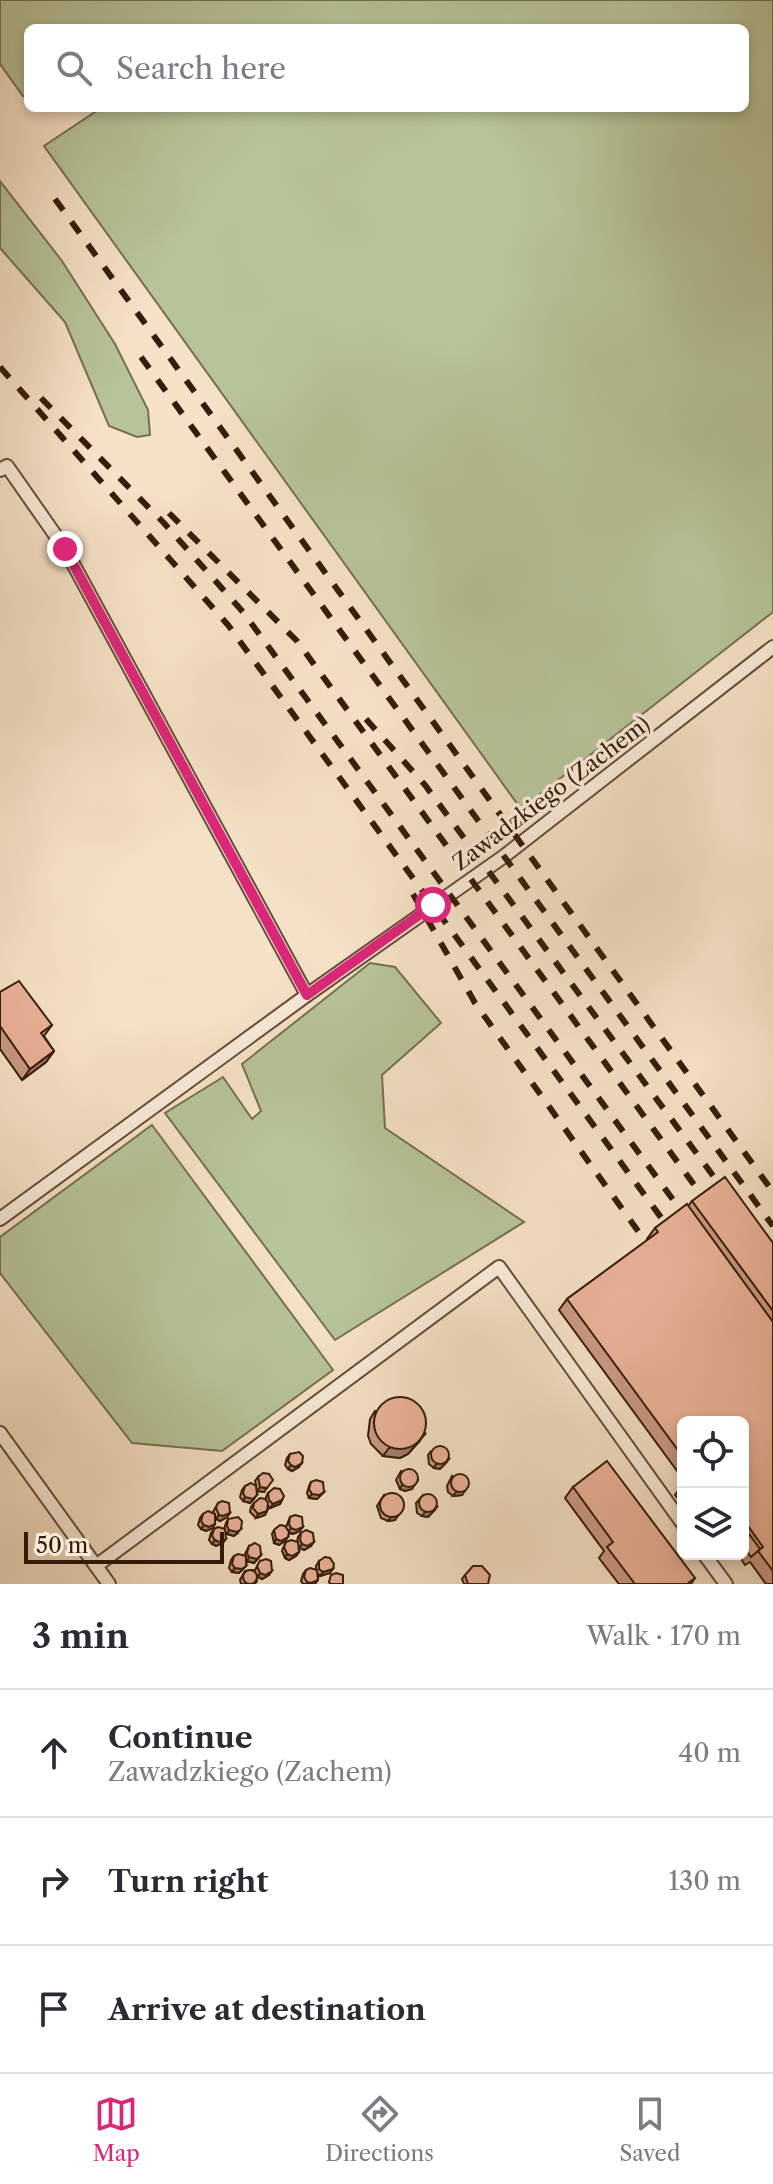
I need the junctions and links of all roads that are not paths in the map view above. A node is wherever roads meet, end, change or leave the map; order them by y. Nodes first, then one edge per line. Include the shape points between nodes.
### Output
1 (0, 470) edge
2 (773, 647) edge
3 (307, 995) junction
4 (0, 1219) edge
5 (0, 1433) edge
6 (677, 1516) edge
7 (708, 1560) edge
8 (96, 1566) junction
9 (109, 1584) edge
10 (726, 1584) edge

1 - 3 lane via 7,466 65,549
2 - 3 lane, Zawadzkiego (Zachem) via 503,857
3 - 4 lane, Zawadzkiego (Zachem)
5 - 8 lane
6 - 8 lane via 499,1267
7 - 10 lane
8 - 9 lane

